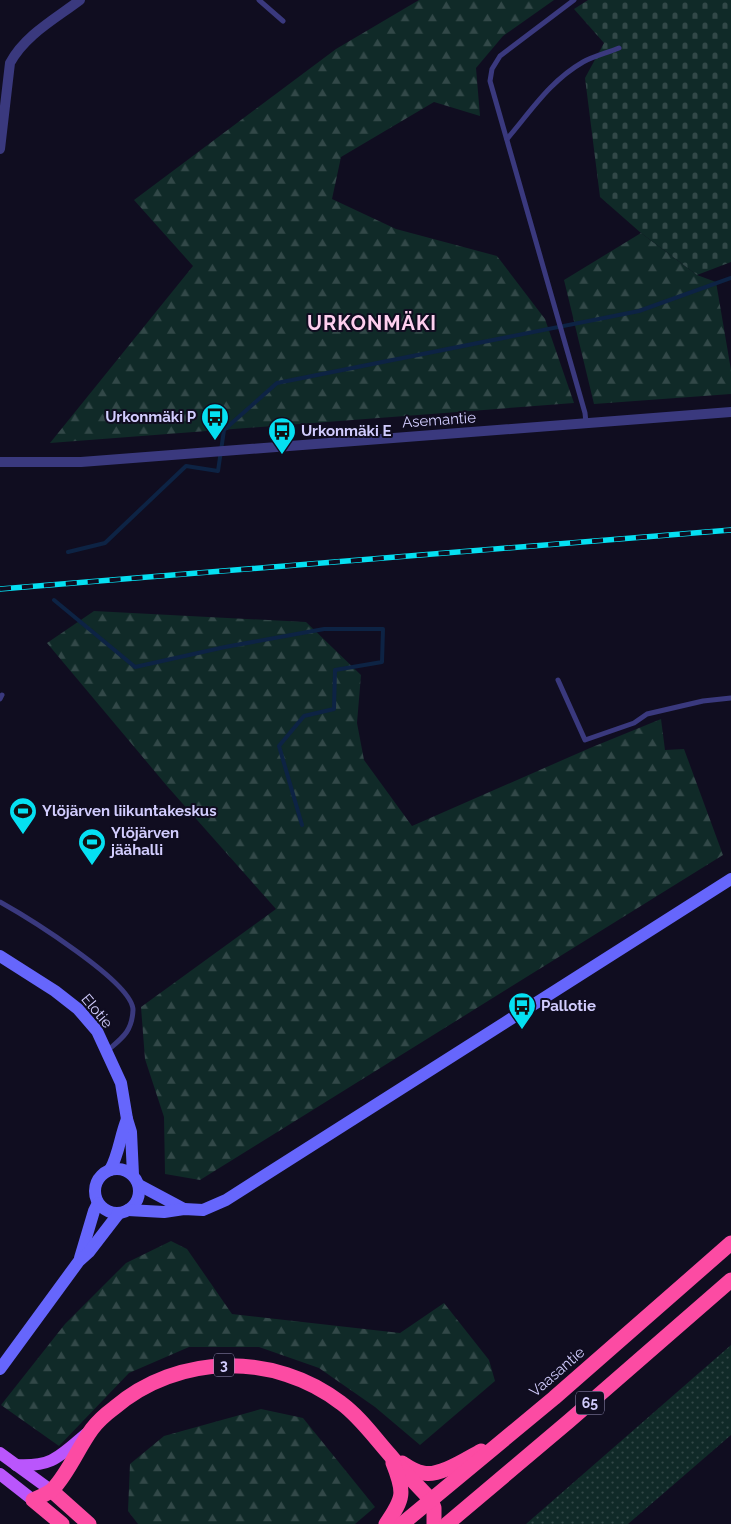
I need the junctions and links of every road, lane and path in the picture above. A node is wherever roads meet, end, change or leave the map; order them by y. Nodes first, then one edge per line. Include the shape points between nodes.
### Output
1 (80, 0) edge
2 (260, 0) edge
3 (574, 0) edge
4 (283, 21) dead end
5 (619, 48) dead end
6 (507, 139) junction
7 (0, 149) edge
8 (731, 412) edge
9 (586, 424) junction
10 (0, 462) edge
11 (558, 680) dead end
12 (731, 698) edge
13 (731, 879) edge
14 (0, 902) edge
15 (0, 956) edge
16 (107, 1051) junction
17 (127, 1119) junction
18 (110, 1170) junction
19 (136, 1180) junction
20 (98, 1203) junction
21 (184, 1209) junction
22 (124, 1211) junction
23 (731, 1242) edge
24 (79, 1261) junction
25 (731, 1280) edge
26 (0, 1369) edge
27 (93, 1428) junction
28 (505, 1440) junction
29 (0, 1453) edge
30 (390, 1455) junction
31 (16, 1464) junction
32 (0, 1474) edge
33 (52, 1491) junction
34 (33, 1500) junction
35 (431, 1500) junction
36 (62, 1524) edge
37 (89, 1524) edge
38 (386, 1524) edge
39 (402, 1524) edge
40 (434, 1524) edge
41 (447, 1524) edge

1 - 7 street via 25,41 10,63
2 - 4 lane
3 - 6 lane via 500,56 492,69 490,81
5 - 6 lane via 584,62 560,77
6 - 9 lane
8 - 9 street, Asemantie
9 - 10 street, Asemantie via 82,462
11 - 12 lane via 585,740 634,723 647,714 704,700
13 - 21 street via 226,1200 203,1210
14 - 16 lane via 92,962 125,993 133,1008 129,1031
15 - 16 street, Elotie via 55,991 78,1010 97,1031
16 - 17 street, Elotie via 121,1084
17 - 18 street, Elotie
17 - 19 street, Elotie
18 - 19 street via 122,1169
18 - 20 street via 97,1182
19 - 21 street
19 - 22 street via 139,1198
20 - 22 street via 109,1212
20 - 24 street
21 - 22 street
22 - 24 street
23 - 28 highway, Vaasantie / 65
24 - 26 street
25 - 41 highway, 65
27 - 30 highway, 3 via 129,1396 162,1379 200,1367 246,1366 287,1373 325,1391 359,1418
27 - 31 main road via 52,1461 36,1466
27 - 33 highway, 3
28 - 30 highway, 65 via 434,1474 415,1471
28 - 35 highway, Vaasantie / 65
29 - 31 main road
30 - 35 highway
30 - 38 highway, 3 via 400,1481 401,1499
31 - 33 main road
32 - 34 main road
33 - 34 highway
33 - 37 highway
34 - 36 highway
35 - 39 highway, Vaasantie / 65
35 - 40 highway

